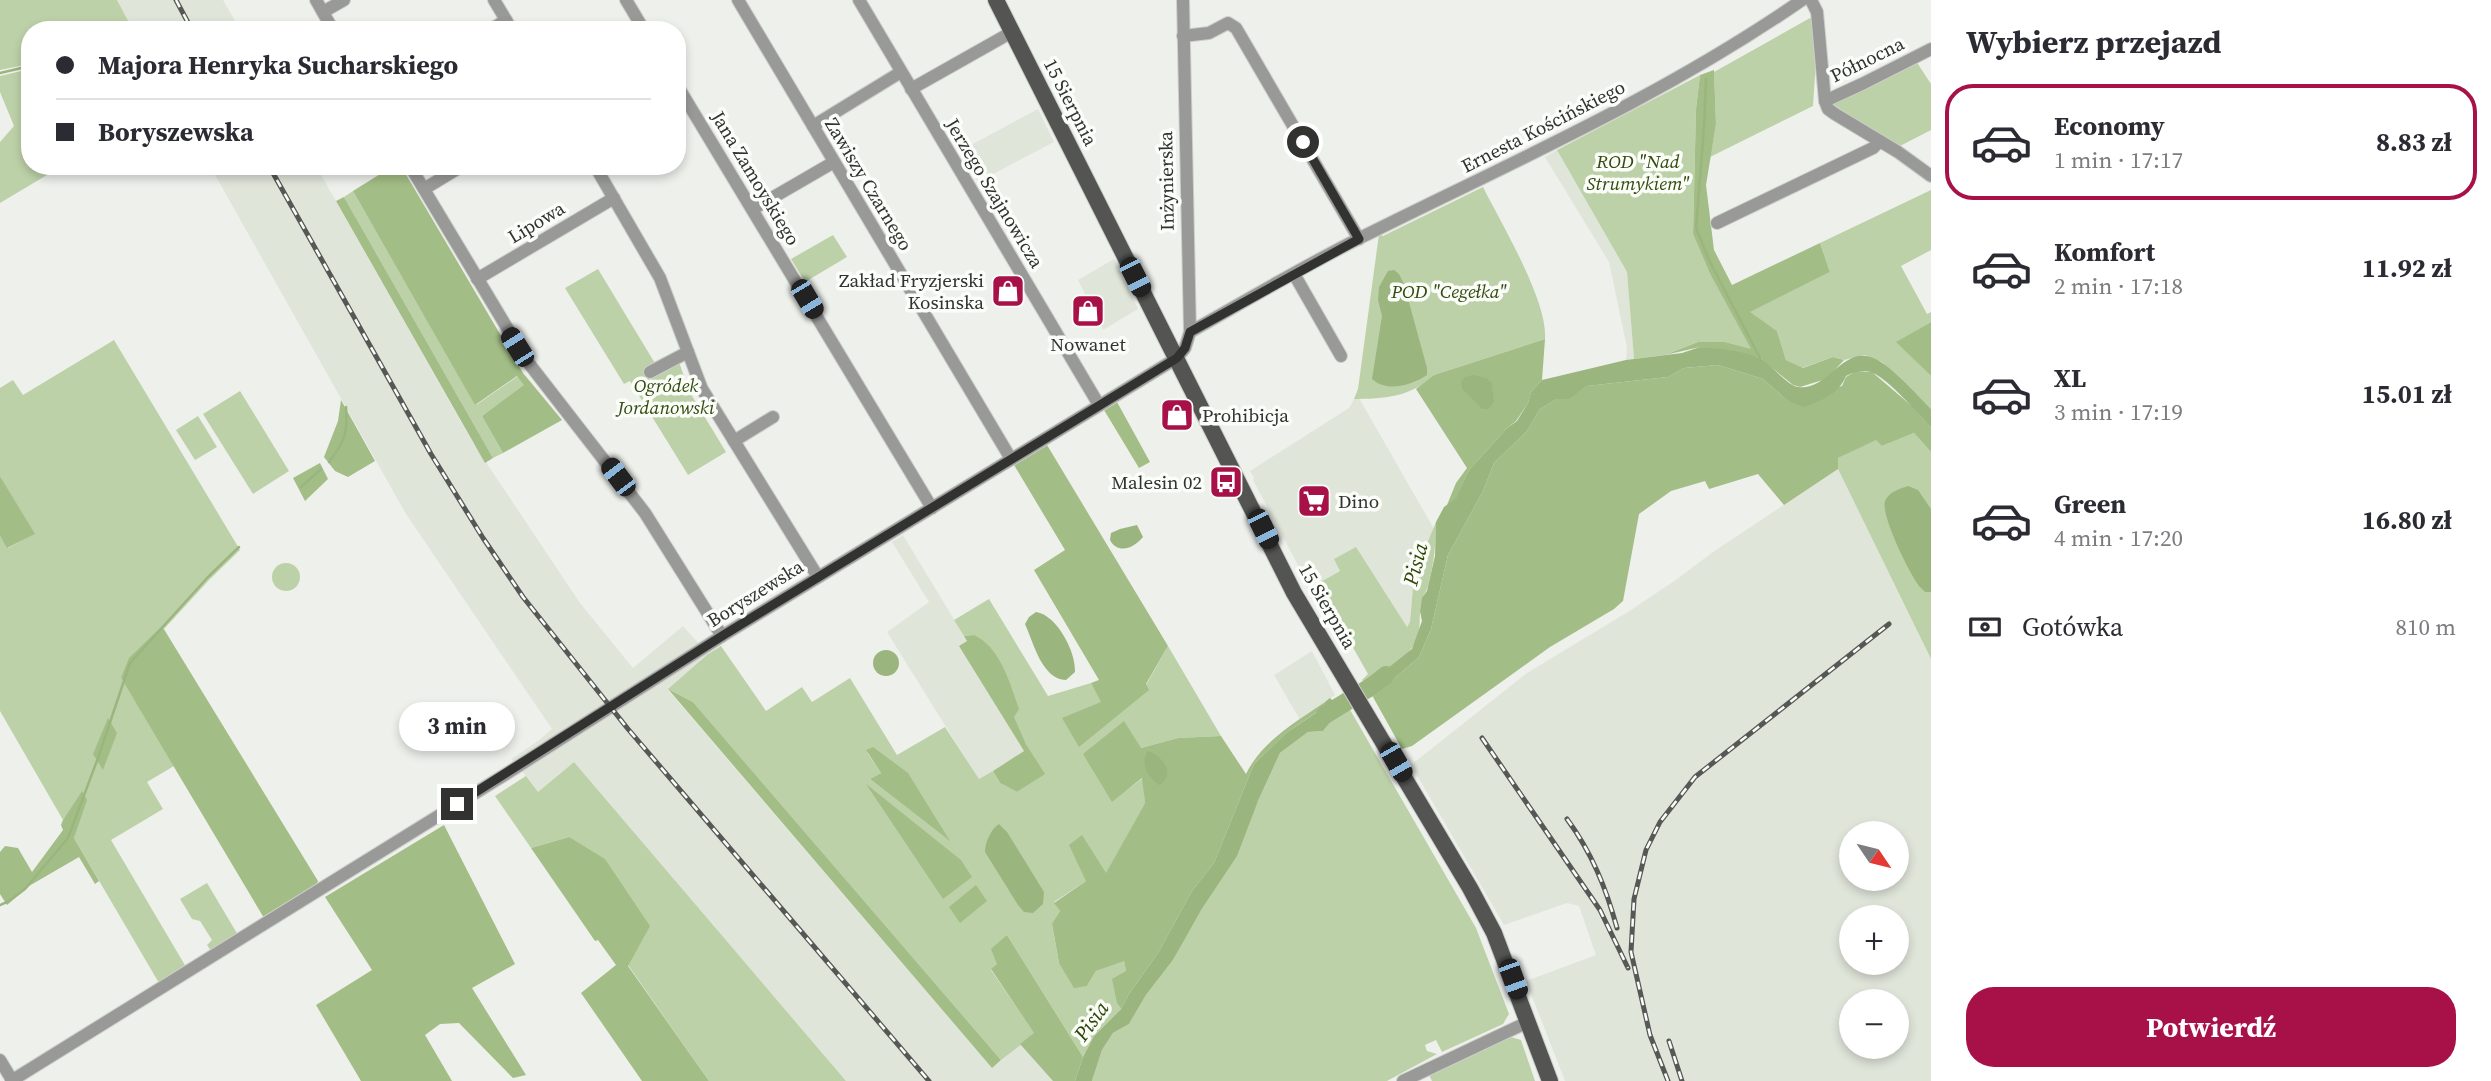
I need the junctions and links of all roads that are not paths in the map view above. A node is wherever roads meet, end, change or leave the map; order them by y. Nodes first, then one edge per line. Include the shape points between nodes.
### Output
1 (316, 0) edge
2 (344, 0) edge
3 (494, 0) edge
4 (626, 0) edge
5 (738, 0) edge
6 (859, 0) edge
7 (996, 0) edge
8 (1183, 0) edge
9 (1802, 0) edge
10 (1811, 0) edge
11 (323, 12) junction
12 (328, 21) edge
13 (507, 21) edge
14 (639, 21) edge
15 (1012, 32) junction
16 (1183, 36) junction
17 (1931, 49) edge
18 (901, 72) junction
19 (911, 89) junction
20 (686, 100) edge
21 (1825, 101) junction
22 (813, 126) junction
23 (1880, 141) junction
24 (834, 162) junction
25 (415, 175) edge
26 (447, 175) edge
27 (600, 175) edge
28 (1931, 176) edge
29 (424, 189) junction
30 (614, 198) junction
31 (753, 209) junction
32 (1717, 223) dead end
33 (1359, 239) junction
34 (1294, 274) junction
35 (477, 279) junction
36 (1190, 332) junction
37 (688, 352) junction
38 (1341, 356) dead end
39 (1177, 358) junction
40 (650, 373) dead end
41 (1100, 405) junction
42 (773, 417) dead end
43 (734, 441) junction
44 (1011, 459) junction
45 (932, 508) junction
46 (818, 577) junction
47 (722, 636) junction
48 (1528, 1022) junction
49 (0, 1060) edge
50 (12, 1081) edge
51 (1403, 1081) edge
52 (1550, 1081) edge

1 - 11 street
2 - 11 street
3 - 13 street
4 - 14 street
5 - 22 street, Zawiszy Czarnego
6 - 18 street, Jerzego Szajnowicza
7 - 15 main road, 15 Sierpnia
8 - 16 street, Inżynierska
9 - 33 street, Ernesta Kościńskiego via 1658,90
10 - 21 street via 1818,12
11 - 12 street
15 - 19 street
15 - 39 main road, 15 Sierpnia
16 - 33 street via 1233,24
16 - 36 street, Inżynierska
17 - 21 street, Północna
18 - 19 street, Jerzego Szajnowicza
18 - 22 street
19 - 41 street, Jerzego Szajnowicza
20 - 31 street, Jana Zamoyskiego
21 - 23 street, Północna via 1828,109
22 - 24 street, Zawiszy Czarnego
23 - 28 street, Północna
23 - 32 street
24 - 31 street
24 - 44 street, Zawiszy Czarnego
25 - 29 street
26 - 29 street
27 - 30 street
29 - 35 street
30 - 35 street, Lipowa
30 - 37 street via 660,278
31 - 45 street, Jana Zamoyskiego
33 - 34 street, Ernesta Kościńskiego
34 - 36 street, Ernesta Kościńskiego
34 - 38 street
35 - 47 street via 539,378 645,513
36 - 39 street, Inżynierska
37 - 40 street
37 - 43 street via 702,388
39 - 41 street, Boryszewska
39 - 48 main road, 15 Sierpnia via 1282,570 1486,918
41 - 44 street, Boryszewska
42 - 43 street
43 - 46 street
44 - 45 street, Boryszewska
45 - 46 street, Boryszewska
46 - 47 street, Boryszewska
47 - 50 street, Boryszewska
48 - 51 street
48 - 52 main road, 15 Sierpnia
49 - 50 street

